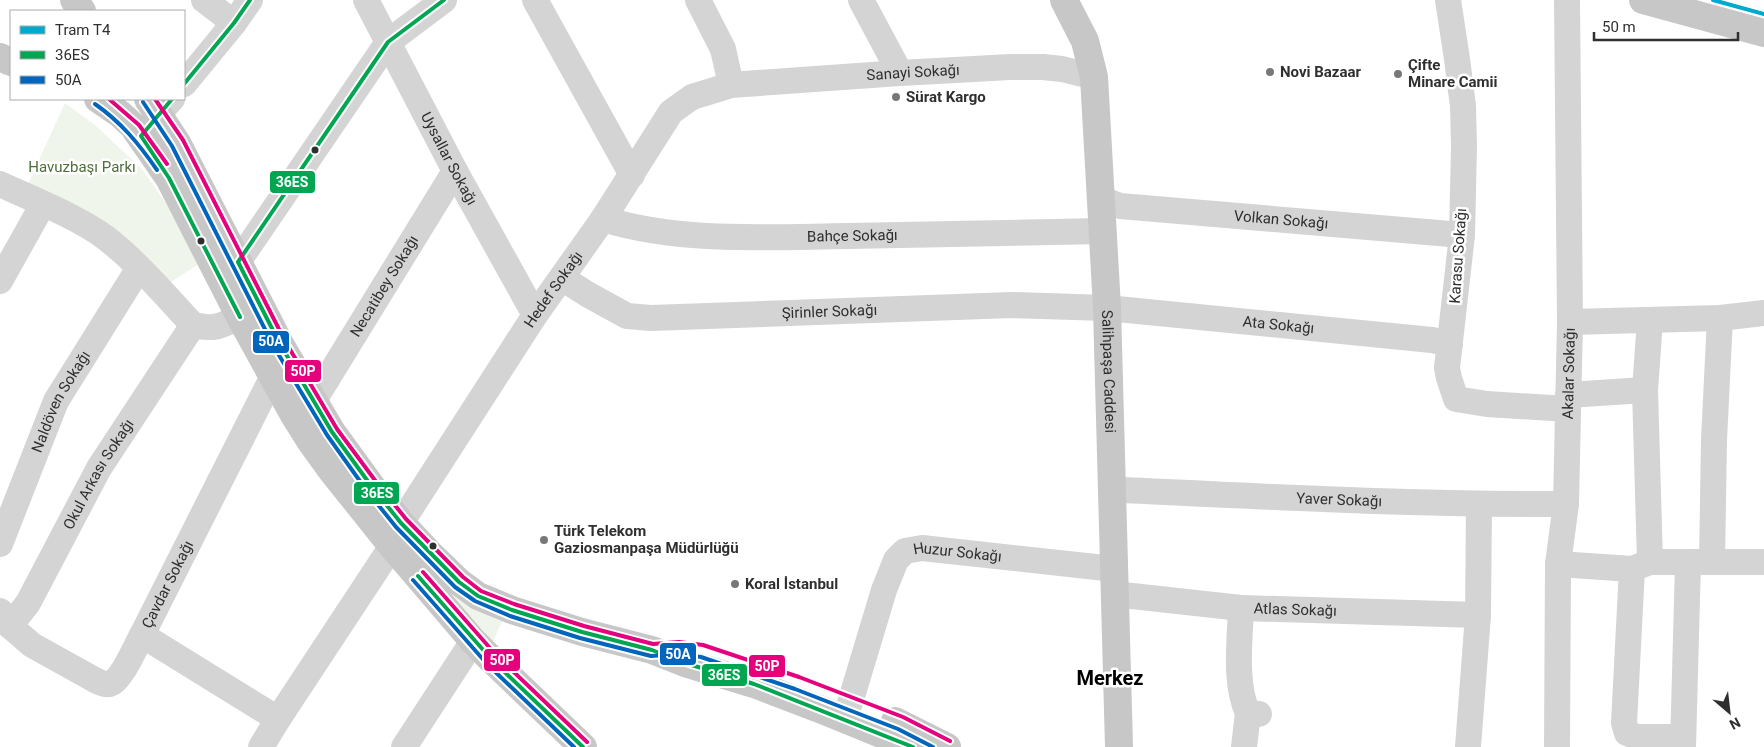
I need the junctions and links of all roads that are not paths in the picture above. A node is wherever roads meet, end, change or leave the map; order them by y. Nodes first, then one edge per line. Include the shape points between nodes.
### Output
1 (204, 0) edge
2 (250, 0) edge
3 (366, 0) edge
4 (444, 0) edge
5 (534, 0) edge
6 (698, 0) edge
7 (861, 0) edge
8 (1064, 0) edge
9 (1448, 0) edge
10 (1567, 0) edge
11 (1643, 0) edge
12 (234, 23) junction
13 (1764, 33) edge
14 (388, 42) junction
15 (900, 73) junction
16 (1094, 77) junction
17 (185, 83) edge
18 (731, 85) junction
19 (99, 100) edge
20 (160, 104) edge
21 (141, 136) junction
22 (455, 171) junction
23 (632, 175) junction
24 (0, 184) edge
25 (1102, 199) junction
26 (43, 204) junction
27 (603, 219) junction
28 (1103, 231) junction
29 (1462, 235) junction
30 (238, 262) junction
31 (139, 268) junction
32 (562, 278) junction
33 (0, 281) edge
34 (1106, 308) junction
35 (1764, 313) edge
36 (535, 315) junction
37 (240, 317) junction
38 (1720, 318) junction
39 (1650, 320) junction
40 (1570, 322) junction
41 (193, 325) junction
42 (1450, 344) junction
43 (273, 376) junction
44 (1646, 390) junction
45 (313, 402) junction
46 (1568, 402) junction
47 (1112, 486) junction
48 (1480, 504) junction
49 (1566, 504) junction
50 (397, 535) junction
51 (0, 544) edge
52 (1764, 562) edge
53 (1700, 563) junction
54 (1558, 564) junction
55 (1641, 566) junction
56 (1114, 582) junction
57 (1241, 608) junction
58 (1478, 615) junction
59 (5, 618) edge
60 (142, 635) junction
61 (473, 641) junction
62 (652, 650) junction
63 (850, 703) junction
64 (278, 718) junction
65 (1683, 742) edge
66 (261, 747) edge
67 (404, 747) edge
68 (582, 747) edge
69 (913, 747) edge
70 (947, 747) edge
71 (1119, 747) edge
72 (1244, 747) edge
73 (1468, 747) edge
74 (1557, 747) edge

1 - 12 street
2 - 12 street
3 - 14 street, Uysallar Sokağı
4 - 14 street
5 - 23 street
6 - 18 street via 723,49
7 - 15 street
8 - 16 main road, Salihpaşa Caddesi via 1085,42
9 - 29 street, Karasu Sokağı via 1462,106
10 - 40 street, Akalar Sokağı
11 - 13 main road
12 - 17 street
14 - 22 street, Uysallar Sokağı
14 - 30 street
15 - 16 street, Sanayi Sokağı via 1043,67
15 - 18 street, Sanayi Sokağı
16 - 25 main road, Salihpaşa Caddesi
18 - 23 street, Hedef Sokağı via 692,97 671,112
19 - 21 main road via 120,114
20 - 21 main road
20 - 30 main road
21 - 37 main road via 169,178
22 - 36 street, Uysallar Sokağı
22 - 45 street, Necatibey Sokağı
23 - 27 street, Hedef Sokağı
24 - 26 street
25 - 28 main road, Salihpaşa Caddesi
25 - 29 street, Volkan Sokağı via 1120,206
26 - 31 street via 104,237
26 - 33 street
27 - 28 street, Bahçe Sokağı via 650,231 696,236
27 - 32 street, Hedef Sokağı
28 - 34 main road, Salihpaşa Caddesi
29 - 42 street, Karasu Sokağı
30 - 45 main road
31 - 41 street
31 - 51 street, Naldöven Sokağı via 56,401
32 - 34 street, Şirinler Sokağı via 627,316 651,318 1012,305
32 - 36 street, Hedef Sokağı
34 - 42 street, Ata Sokağı
34 - 47 main road, Salihpaşa Caddesi
35 - 38 street
36 - 50 street, Hedef Sokağı
37 - 41 street via 219,327
37 - 43 main road
38 - 39 street
38 - 53 street via 1714,440
39 - 40 street
39 - 44 street
40 - 46 street, Akalar Sokağı
41 - 59 street, Okul Arkası Sokağı via 99,468 28,603
42 - 46 street, Karasu Sokağı via 1447,368 1456,398 1487,404
43 - 50 main road via 332,472
43 - 60 street, Çavdar Sokağı
44 - 46 street
44 - 55 street
45 - 50 main road
46 - 49 street, Akalar Sokağı
47 - 48 street, Yaver Sokağı via 1124,490
47 - 56 main road, Salihpaşa Caddesi
48 - 49 street, Yaver Sokağı
48 - 58 street
49 - 54 street, Akalar Sokağı
50 - 61 main road
50 - 62 main road via 478,596 582,632
50 - 64 street, Hedef Sokağı
52 - 53 street
53 - 55 street
53 - 65 street
54 - 55 street
54 - 74 street, Akalar Sokağı
55 - 65 street via 1624,723 1627,733 1637,737
56 - 57 street, Atlas Sokağı
56 - 63 street, Huzur Sokağı via 922,548 905,551 896,560 884,590
56 - 71 main road, Salihpaşa Caddesi
57 - 58 street, Atlas Sokağı
57 - 72 street via 1240,687 1243,701 1254,713
58 - 73 street
59 - 60 street, Çavdar Sokağı via 32,645 105,684 112,684 119,677
60 - 64 street
61 - 67 street
61 - 68 main road
62 - 63 main road via 679,648 702,651
62 - 69 main road via 754,684
63 - 70 main road via 901,723
64 - 66 street, Hedef Sokağı

